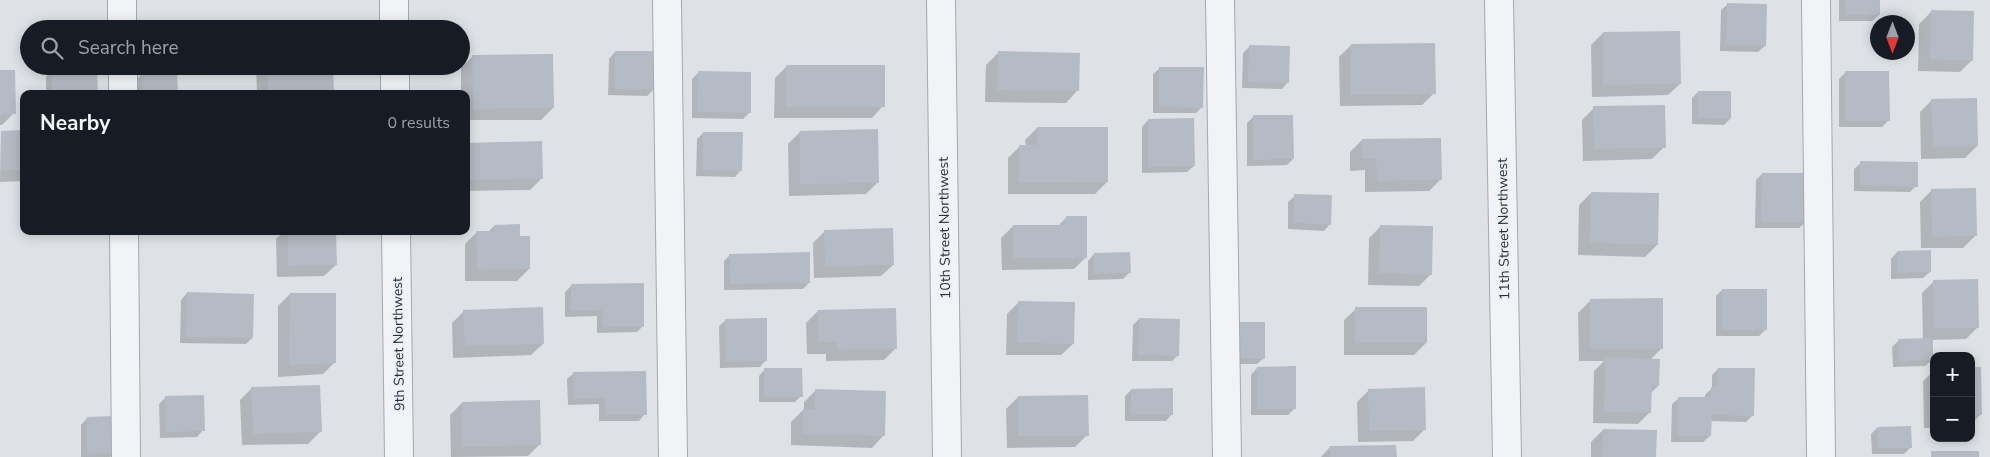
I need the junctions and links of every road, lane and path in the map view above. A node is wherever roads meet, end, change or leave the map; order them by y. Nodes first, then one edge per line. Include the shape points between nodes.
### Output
1 (122, 0) edge
2 (394, 0) edge
3 (667, 0) edge
4 (941, 0) edge
5 (1220, 0) edge
6 (1499, 0) edge
7 (1816, 0) edge
8 (122, 20) edge
9 (394, 20) edge
10 (122, 75) edge
11 (394, 75) edge
12 (123, 90) edge
13 (395, 90) edge
14 (124, 235) edge
15 (396, 235) edge
16 (126, 457) edge
17 (399, 457) edge
18 (673, 457) edge
19 (947, 457) edge
20 (1227, 457) edge
21 (1507, 457) edge
22 (1821, 457) edge

1 - 8 street
2 - 9 street
3 - 18 street
4 - 19 street, 10th Street Northwest
5 - 20 street
6 - 21 street, 11th Street Northwest
7 - 22 street
10 - 12 street
11 - 13 street
14 - 16 street
15 - 17 street, 9th Street Northwest

